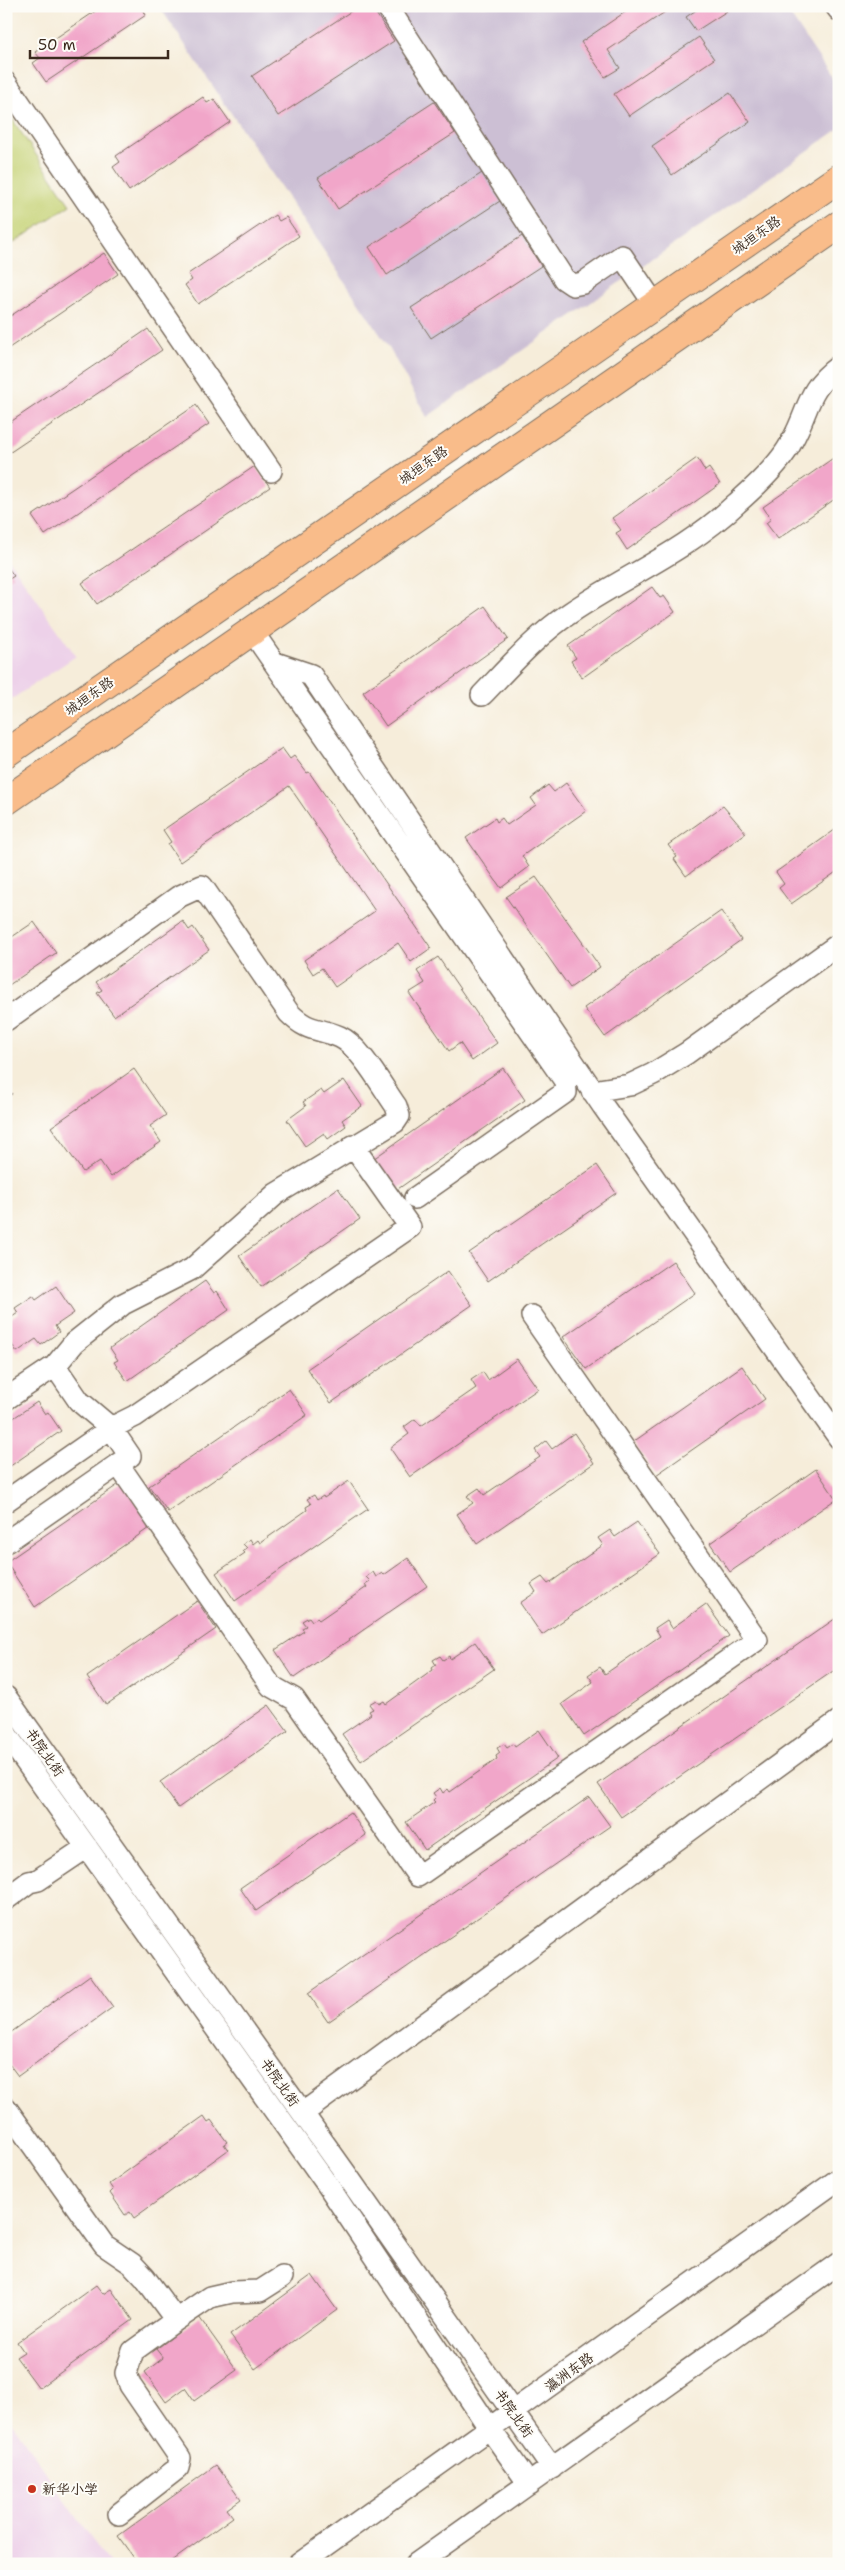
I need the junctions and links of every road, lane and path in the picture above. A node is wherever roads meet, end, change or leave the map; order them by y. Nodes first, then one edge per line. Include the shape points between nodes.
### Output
1 (387, 6) edge
2 (836, 6) edge
3 (839, 10) edge
4 (6, 83) edge
5 (839, 178) edge
6 (839, 225) edge
7 (655, 305) junction
8 (839, 366) edge
9 (272, 471) dead end
10 (252, 631) junction
11 (275, 664) junction
12 (482, 695) dead end
13 (6, 753) edge
14 (6, 801) edge
15 (839, 944) edge
16 (6, 1020) edge
17 (592, 1091) junction
18 (353, 1146) junction
19 (415, 1198) dead end
20 (532, 1316) dead end
21 (55, 1366) junction
22 (6, 1399) edge
23 (111, 1428) junction
24 (839, 1438) edge
25 (118, 1464) junction
26 (6, 1501) edge
27 (6, 1542) edge
28 (6, 1697) edge
29 (839, 1721) edge
30 (6, 1734) edge
31 (87, 1847) junction
32 (6, 1900) edge
33 (6, 2108) edge
34 (303, 2113) junction
35 (839, 2179) edge
36 (839, 2264) edge
37 (282, 2277) dead end
38 (176, 2320) junction
39 (513, 2411) junction
40 (490, 2429) junction
41 (552, 2468) junction
42 (529, 2484) junction
43 (119, 2514) dead end
44 (299, 2564) edge
45 (416, 2564) edge

1 - 7 street via 564,279 573,285 583,283 622,256
2 - 3 street
4 - 9 street
5 - 7 main road, 城垣东路
6 - 10 main road
7 - 13 main road, 城垣东路
8 - 12 street via 824,376 813,391 792,442 783,455 740,501 683,547 545,631
10 - 11 street
10 - 14 main road
11 - 17 street via 311,675
11 - 19 street via 565,1081 566,1092
15 - 17 street via 653,1074 630,1086
16 - 18 street via 178,897 202,886 289,1013 309,1029 341,1037 356,1051 396,1106 398,1116 395,1122
17 - 24 street
18 - 21 street via 276,1194 192,1269 123,1304 74,1343
18 - 23 street via 410,1227 135,1416
20 - 25 street via 757,1640 418,1876 294,1699 271,1686
21 - 22 street
21 - 23 street via 79,1401
23 - 25 street via 130,1456
23 - 26 street
25 - 27 street
28 - 34 street, 书院北街
29 - 34 street
30 - 31 street, 书院北街
31 - 32 street
31 - 40 street, 书院北街 via 329,2186
33 - 38 street via 104,2245 132,2264
34 - 39 street, 书院北街
35 - 39 street, 瀛洲东路
36 - 41 street
37 - 38 street via 260,2290 210,2297
38 - 43 street via 133,2351 126,2373 130,2385 180,2458 178,2468
39 - 40 street, 瀛洲东路
39 - 41 street, 书院北街
40 - 42 street, 书院北街
40 - 44 street, 瀛洲东路
41 - 42 street
42 - 45 street

